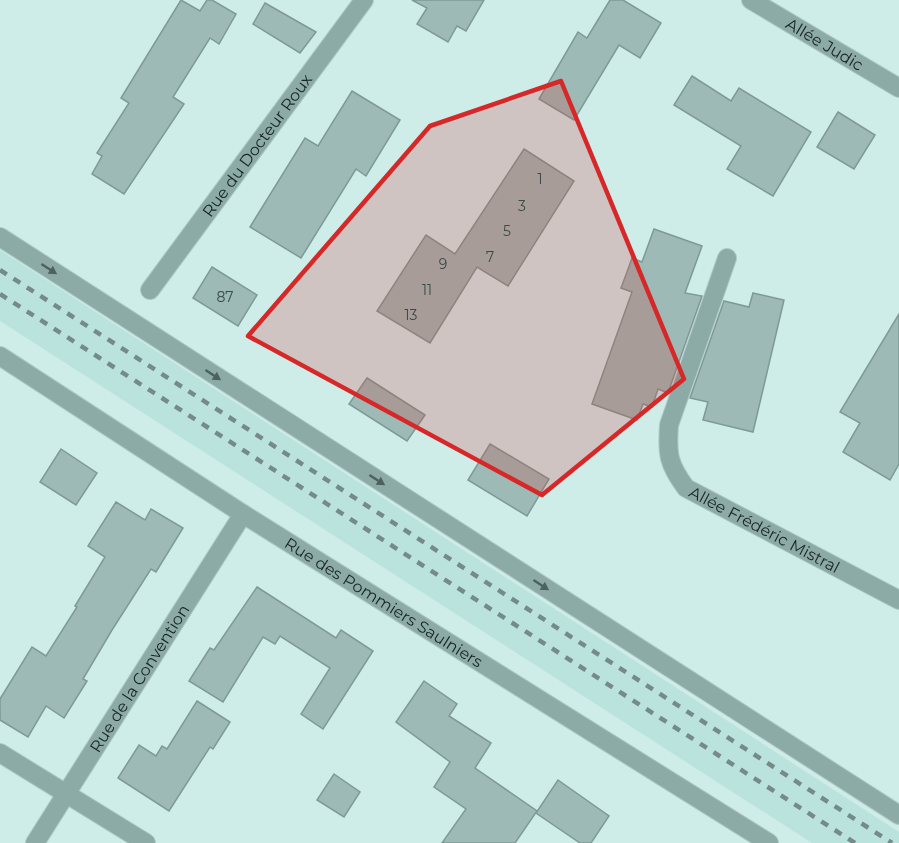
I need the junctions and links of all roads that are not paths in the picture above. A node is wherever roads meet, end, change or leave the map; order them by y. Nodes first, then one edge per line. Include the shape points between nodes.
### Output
1 (364, 0) edge
2 (751, 0) edge
3 (899, 88) edge
4 (0, 237) edge
5 (727, 258) dead end
6 (150, 290) dead end
7 (0, 356) edge
8 (243, 514) junction
9 (899, 600) edge
10 (0, 753) edge
11 (66, 794) junction
12 (899, 815) edge
13 (35, 843) edge
14 (146, 843) edge
15 (769, 843) edge

1 - 6 street, Rue du Docteur Roux
2 - 3 street, Allée Judic
4 -> 12 street
5 - 9 street, Allée Frédéric Mistral via 669,425 667,454 675,472 686,488
7 - 8 street, Rue des Pommiers Saulniers
8 - 11 street, Rue de la Convention
8 - 15 street, Rue des Pommiers Saulniers
10 - 11 street
11 - 13 street, Rue de la Convention
11 - 14 street

